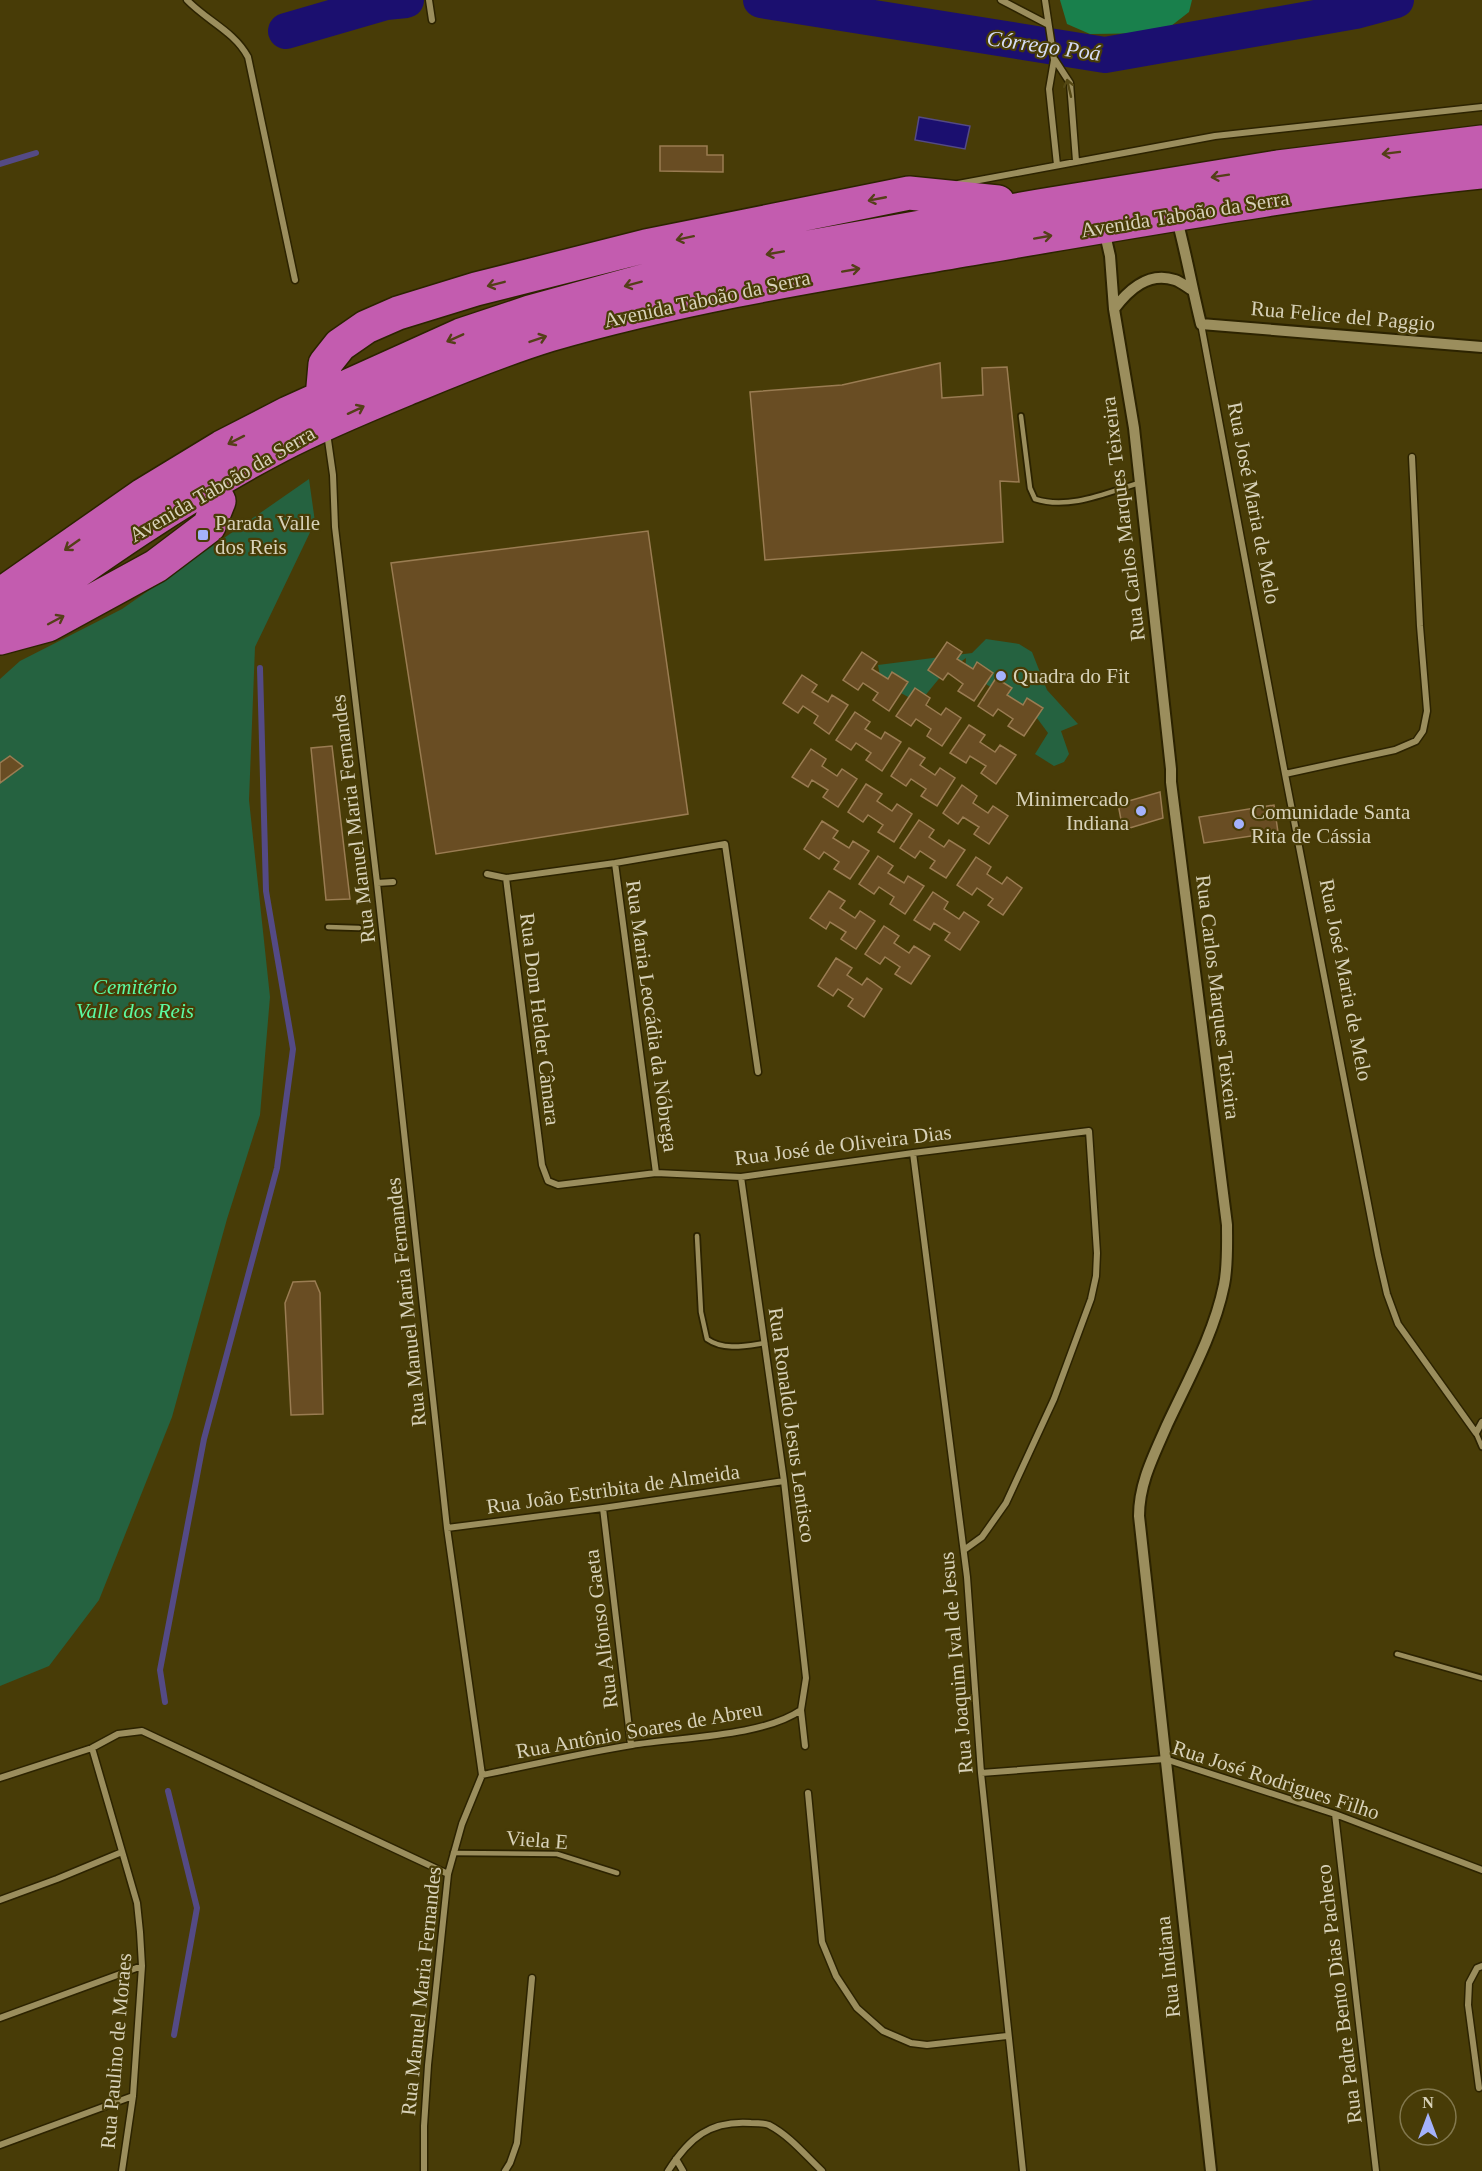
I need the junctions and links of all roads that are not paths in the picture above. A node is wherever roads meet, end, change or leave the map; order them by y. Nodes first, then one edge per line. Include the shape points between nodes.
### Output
1 (187, 0) edge
2 (429, 0) edge
3 (1001, 0) edge
4 (1045, 0) edge
5 (432, 20) dead end
6 (1047, 24) junction
7 (1054, 60) junction
8 (1482, 106) edge
9 (1482, 142) edge
10 (1076, 161) junction
11 (1057, 165) junction
12 (1482, 172) edge
13 (954, 184) dead end
14 (1039, 206) junction
15 (1175, 214) junction
16 (1103, 227) junction
17 (295, 280) dead end
18 (1192, 290) junction
19 (1114, 309) junction
20 (1201, 324) junction
21 (1482, 347) edge
22 (324, 411) junction
23 (1021, 416) dead end
24 (1412, 457) dead end
25 (204, 473) junction
26 (1140, 482) junction
27 (0, 595) edge
28 (0, 626) edge
29 (0, 638) edge
30 (1285, 774) junction
31 (615, 863) junction
32 (487, 873) dead end
33 (506, 878) junction
34 (377, 882) junction
35 (393, 882) dead end
36 (328, 927) dead end
37 (359, 928) dead end
38 (758, 1072) dead end
39 (913, 1153) junction
40 (542, 1165) joint
41 (656, 1173) junction
42 (741, 1177) junction
43 (697, 1236) dead end
44 (765, 1343) junction
45 (1482, 1422) edge
46 (1476, 1433) junction
47 (1482, 1447) edge
48 (784, 1481) junction
49 (603, 1508) junction
50 (447, 1528) junction
51 (964, 1550) junction
52 (1397, 1654) dead end
53 (1482, 1678) edge
54 (801, 1710) junction
55 (631, 1745) junction
56 (805, 1746) dead end
57 (92, 1748) junction
58 (1165, 1759) junction
59 (981, 1773) junction
60 (482, 1774) junction
61 (0, 1778) edge
62 (808, 1794) dead end
63 (1335, 1814) junction
64 (122, 1852) junction
65 (453, 1853) junction
66 (1482, 1870) edge
67 (616, 1873) dead end
68 (448, 1874) junction
69 (0, 1900) edge
70 (142, 1966) junction
71 (1482, 1966) edge
72 (532, 1978) dead end
73 (0, 2018) edge
74 (1007, 2036) junction
75 (1479, 2088) dead end
76 (133, 2096) junction
77 (0, 2145) edge
78 (676, 2159) junction
79 (122, 2171) edge
80 (424, 2171) edge
81 (505, 2171) edge
82 (668, 2171) edge
83 (683, 2171) edge
84 (822, 2171) edge
85 (1023, 2171) edge
86 (1211, 2171) edge
87 (1376, 2171) edge

1 - 17 street via 226,29 248,57
2 - 5 street
3 - 6 street
4 - 6 street
6 - 7 street
10 -> 7 street via 1070,83
7 - 11 street via 1049,89
8 - 10 street via 1215,136
9 -> 14 highway, Avenida Taboão da Serra via 1278,167
10 - 11 street
11 - 13 street
12 - 15 highway, Avenida Taboão da Serra
14 -> 22 highway, Avenida Taboão da Serra via 690,268 530,312 461,335
14 -> 22 highway via 920,191 646,246 476,289 398,313 366,327 340,345 325,364
15 - 16 highway, Avenida Taboão da Serra
15 - 18 street, Rua José Maria de Melo
16 - 19 street, Rua Carlos Marques Teixeira via 1110,256
22 -> 16 highway, Avenida Taboão da Serra via 369,404 545,336 632,313 734,290
18 - 19 street via 1175,280 1144,281 1128,291
18 - 20 street, Rua José Maria de Melo
19 - 26 street, Rua Carlos Marques Teixeira
20 - 21 street, Rua Felice del Paggio
20 - 30 street, Rua José Maria de Melo
22 - 25 highway, Avenida Taboão da Serra via 279,446
22 -> 25 highway, Avenida Taboão da Serra via 288,413
22 - 34 street, Rua Manuel Maria Fernandes
23 - 26 lane via 1030,489 1035,500 1062,504
24 - 30 street via 1427,711 1423,731 1416,741 1395,750
25 -> 27 highway, Avenida Taboão da Serra via 143,495
25 - 28 highway, Avenida Taboão da Serra
29 -> 25 highway via 48,625 156,566 209,526 219,501
26 - 58 street, Rua Carlos Marques Teixeira via 1171,782 1227,1242 1224,1283 1215,1318 1147,1470 1139,1500
30 - 46 street, Rua José Maria de Melo via 1388,1294 1398,1324
31 - 33 street
31 - 38 street via 725,844
31 - 41 street, Rua Maria Leocádia da Nóbrega
32 - 33 street
33 - 40 street, Rua Dom Helder Câmara
34 - 35 street
34 - 50 street, Rua Manuel Maria Fernandes
36 - 37 lane
39 - 42 street, Rua José de Oliveira Dias
39 - 51 street, Rua Joaquim Ival de Jesus
39 - 51 street, Rua José de Oliveira Dias via 1089,1131 1097,1252 1091,1299 1054,1399 1006,1503 982,1537
40 - 41 street, Rua José de Oliveira Dias via 548,1181 558,1185
41 - 42 street, Rua José de Oliveira Dias
42 - 44 street, Rua Ronaldo Jesus Lentisco
43 - 44 lane via 701,1311 707,1339 717,1346
44 - 48 street, Rua Ronaldo Jesus Lentisco
45 - 46 street
46 - 47 lane, Rua José Maria de Melo
48 - 49 street, Rua João Estribita de Almeida
48 - 54 street, Rua Ronaldo Jesus Lentisco via 806,1678
49 - 50 street, Rua João Estribita de Almeida
49 - 55 street, Rua Alfonso Gaeta
50 - 60 street, Rua Manuel Maria Fernandes
51 - 59 street, Rua Joaquim Ival de Jesus
52 - 53 lane
54 - 55 street, Rua Antônio Soares de Abreu via 788,1720 755,1729
54 - 56 street
55 - 60 street, Rua Antônio Soares de Abreu
57 - 61 street
57 - 64 street, Rua Paulino de Moraes
57 - 68 street via 118,1734 142,1731
58 - 59 street, Rua José Rodrigues Filho
58 - 63 street, Rua José Rodrigues Filho
58 - 86 street, Rua Indiana
59 - 74 street, Rua Joaquim Ival de Jesus
60 - 65 street, Rua Manuel Maria Fernandes
62 - 74 street via 822,1942 836,1976 857,2008 883,2031 910,2043 927,2045
63 - 66 street, Rua José Rodrigues Filho
63 - 87 street, Rua Padre Bento Dias Pacheco
64 - 69 street
64 - 70 street, Rua Paulino de Moraes via 136,1903
65 - 67 lane, Viela E via 557,1854
65 - 68 street, Rua Manuel Maria Fernandes
68 - 80 street, Rua Manuel Maria Fernandes via 428,2065
70 - 73 street
70 - 76 street, Rua Paulino de Moraes
71 - 75 street via 1468,1983
72 - 81 street via 516,2143
74 - 85 street, Rua Joaquim Ival de Jesus
76 - 77 street
76 - 79 street, Rua Paulino de Moraes
78 - 82 street
78 - 83 street
78 - 84 street via 702,2131 723,2124 767,2124

